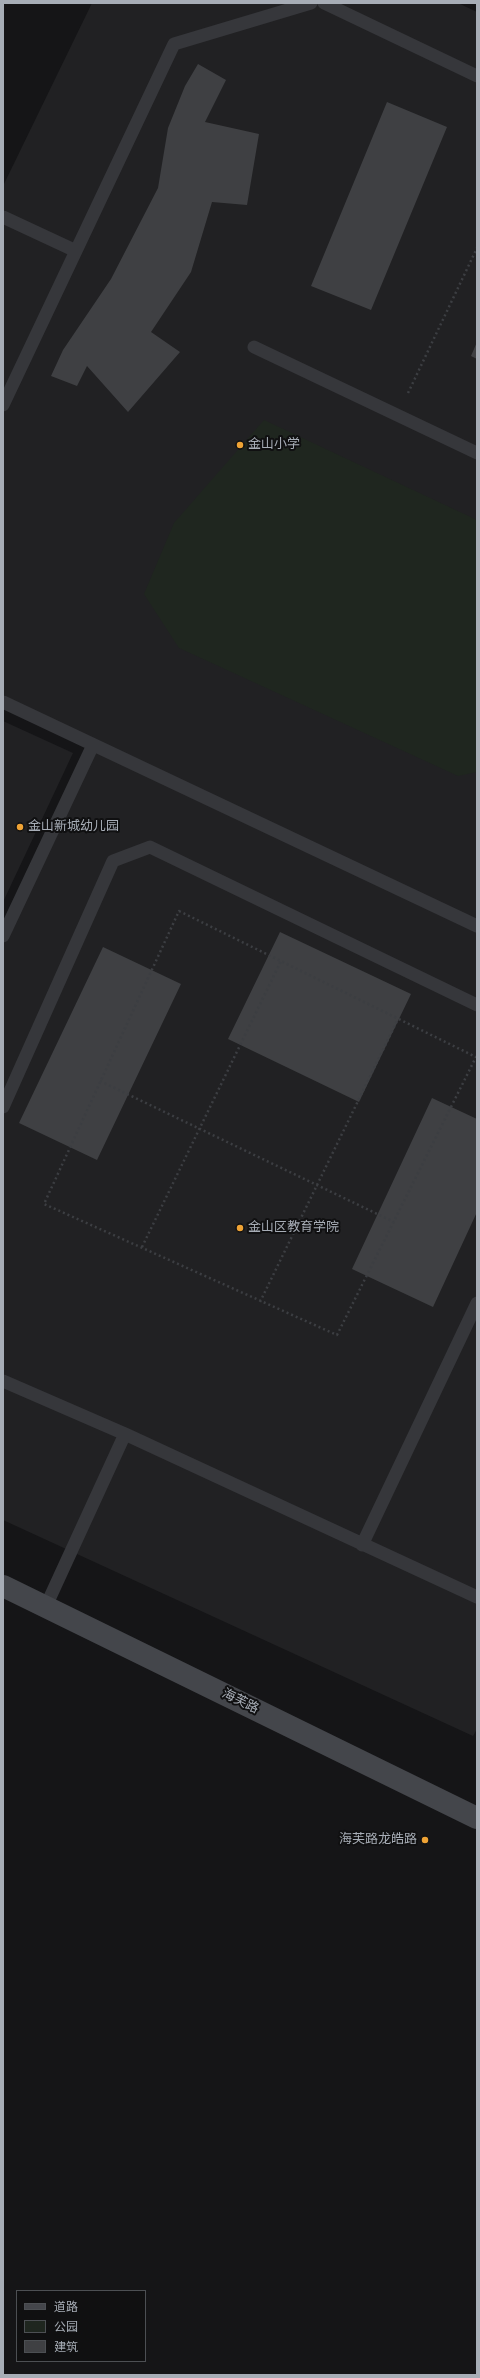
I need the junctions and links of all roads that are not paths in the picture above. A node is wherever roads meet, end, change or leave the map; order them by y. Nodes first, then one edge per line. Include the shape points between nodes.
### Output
1 (311, 3) edge
2 (324, 3) edge
3 (477, 76) edge
4 (3, 217) edge
5 (76, 251) junction
6 (254, 346) dead end
7 (3, 405) edge
8 (477, 453) edge
9 (3, 702) edge
10 (93, 745) junction
11 (477, 926) edge
12 (3, 936) edge
13 (477, 1005) edge
14 (3, 1107) edge
15 (477, 1303) edge
16 (3, 1381) edge
17 (125, 1434) junction
18 (362, 1546) junction
19 (3, 1586) edge
20 (477, 1598) edge
21 (46, 1606) junction
22 (477, 1818) edge

1 - 5 lane via 174,44
2 - 3 lane
4 - 5 lane
5 - 7 lane
6 - 8 lane
9 - 10 lane
10 - 11 lane
10 - 12 lane
13 - 14 lane via 150,847 113,861
15 - 18 lane
16 - 17 lane
17 - 18 lane
17 - 21 lane
18 - 20 lane
19 - 21 street, 海芙路
21 - 22 street, 海芙路

